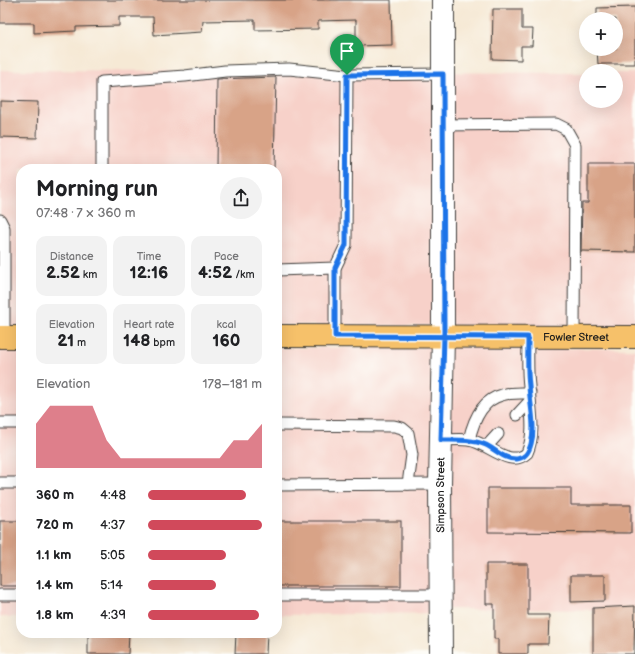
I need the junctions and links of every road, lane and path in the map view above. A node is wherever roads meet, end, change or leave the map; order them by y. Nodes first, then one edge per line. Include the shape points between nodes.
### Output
1 (443, 0) edge
2 (443, 74) junction
3 (347, 75) junction
4 (443, 125) junction
5 (102, 164) edge
6 (0, 220) edge
7 (335, 268) junction
8 (282, 270) edge
9 (282, 336) edge
10 (335, 336) junction
11 (444, 336) junction
12 (8, 337) edge
13 (528, 337) junction
14 (574, 337) junction
15 (635, 337) edge
16 (530, 397) junction
17 (517, 415) dead end
18 (0, 423) edge
19 (16, 423) edge
20 (282, 425) edge
21 (498, 434) dead end
22 (441, 440) junction
23 (469, 440) junction
24 (486, 446) junction
25 (0, 483) edge
26 (16, 483) edge
27 (408, 484) junction
28 (440, 484) junction
29 (282, 485) edge
30 (0, 595) edge
31 (16, 595) edge
32 (282, 595) edge
33 (441, 595) junction
34 (441, 654) edge

1 - 2 street, Simpson Street
2 - 3 lane
2 - 4 street, Simpson Street
3 - 5 lane via 289,69 225,71 102,82
3 - 7 lane via 346,245
4 - 11 street, Simpson Street
4 - 14 lane via 556,124 566,128 575,145
6 - 12 lane via 4,228
7 - 8 lane
7 - 10 lane
9 - 10 main road, Fowler Street
10 - 11 main road, Fowler Street
11 - 13 main road, Fowler Street
11 - 22 street, Simpson Street
13 - 14 main road, Fowler Street
13 - 16 lane
14 - 15 main road, Fowler Street
16 - 17 lane
16 - 23 lane via 502,394 489,402 474,420
16 - 24 lane via 532,429 528,453 516,459
18 - 19 lane
20 - 27 lane via 402,428 408,433 412,455
21 - 24 lane
22 - 23 lane
22 - 28 street, Simpson Street
23 - 24 lane
25 - 26 lane
27 - 28 lane
27 - 29 lane
28 - 33 street, Simpson Street
30 - 31 lane
32 - 33 lane
33 - 34 street, Simpson Street

